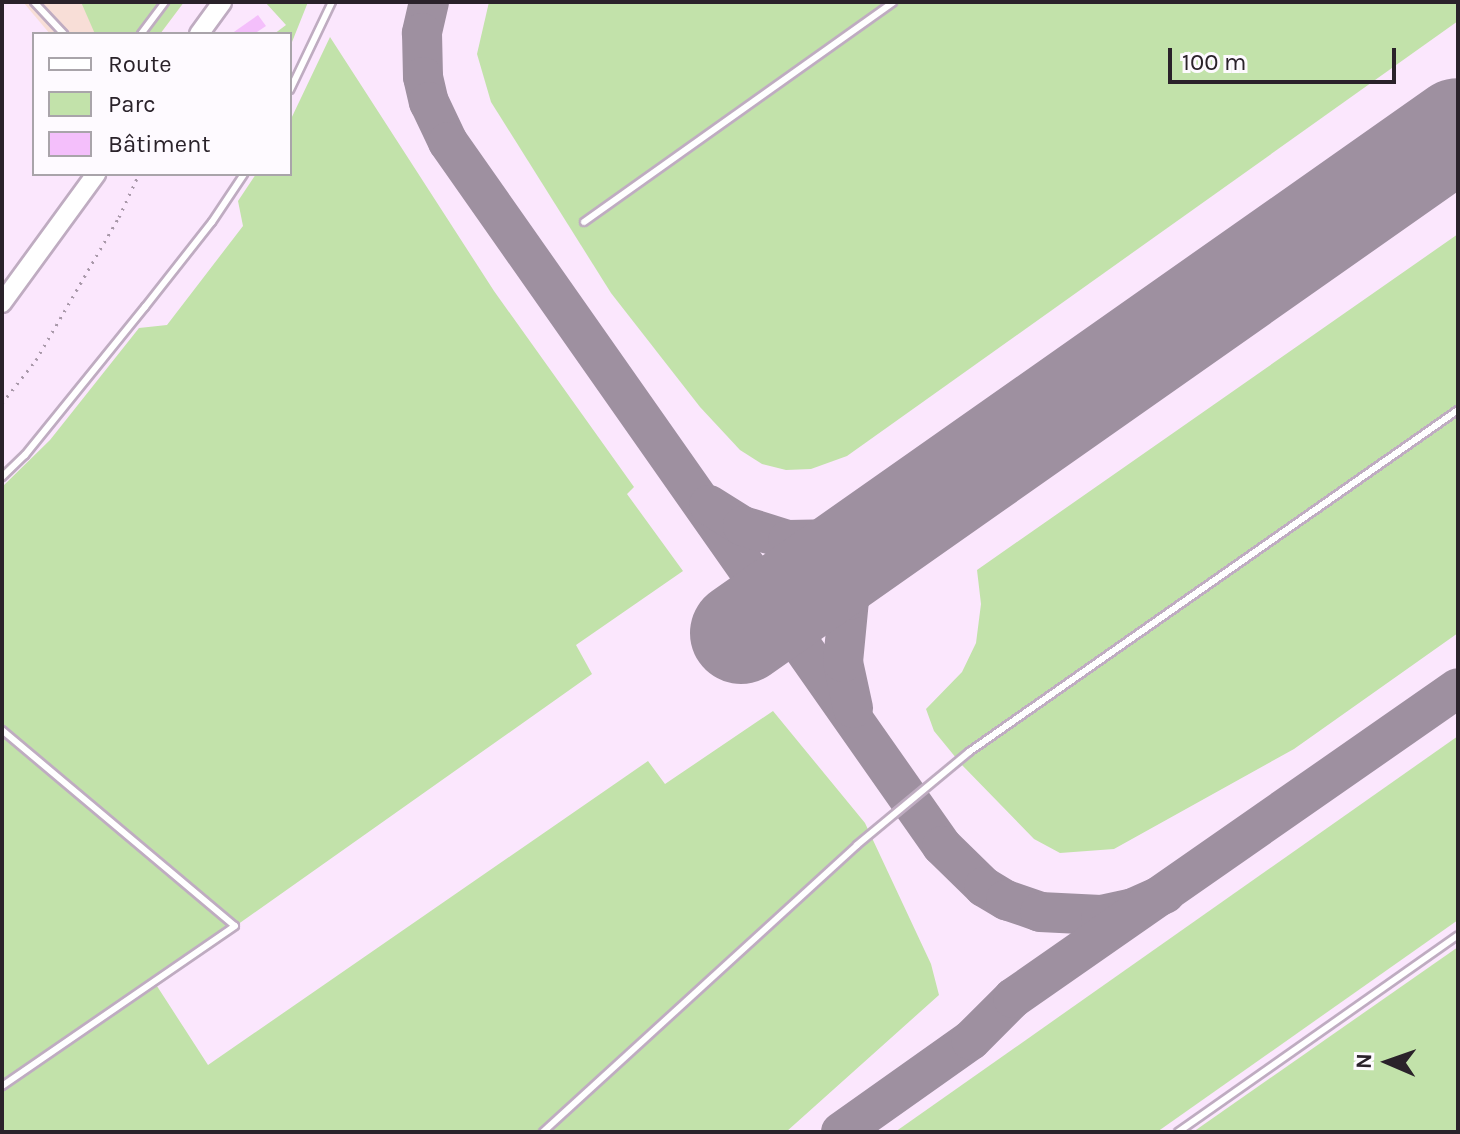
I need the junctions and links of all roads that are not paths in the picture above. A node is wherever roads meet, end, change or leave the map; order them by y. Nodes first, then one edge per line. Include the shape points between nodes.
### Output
1 (34, 2) edge
2 (165, 2) edge
3 (222, 2) edge
4 (332, 2) edge
5 (893, 2) edge
6 (62, 32) edge
7 (142, 32) edge
8 (200, 32) edge
9 (292, 86) edge
10 (95, 176) edge
11 (243, 176) edge
12 (584, 222) dead end
13 (2, 303) edge
14 (1458, 410) edge
15 (2, 477) edge
16 (2, 730) edge
17 (1458, 935) edge
18 (2, 1086) edge
19 (543, 1132) edge
20 (1178, 1132) edge

1 - 6 lane
2 - 7 lane
3 - 8 main road
4 - 9 lane
5 - 12 lane
10 - 13 main road
11 - 15 lane via 145,307
14 - 19 lane via 969,752 857,845
16 - 18 lane via 235,926
17 - 20 lane

